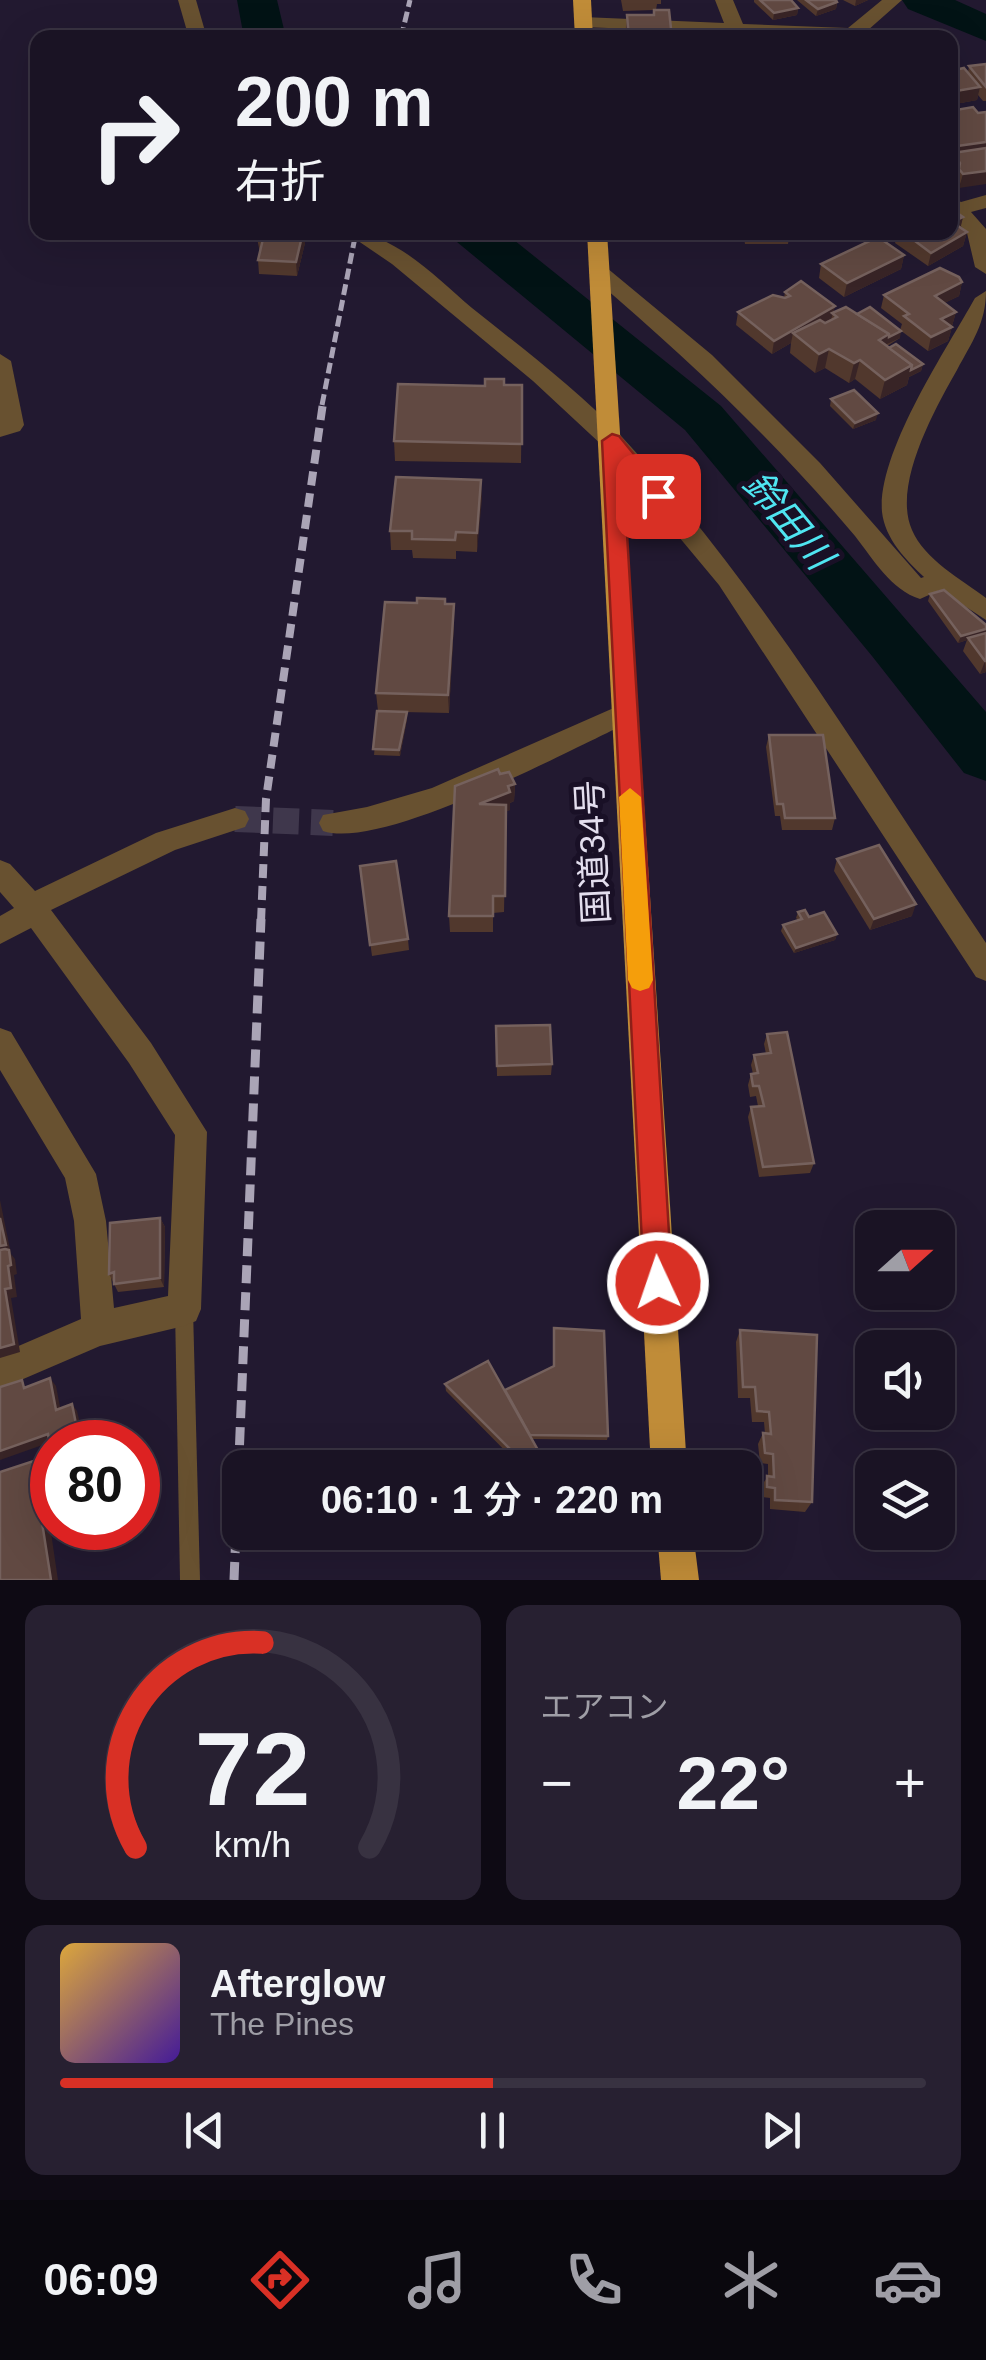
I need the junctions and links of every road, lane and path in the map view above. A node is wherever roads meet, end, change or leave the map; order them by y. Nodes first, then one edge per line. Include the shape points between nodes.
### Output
1 (187, 0) edge
2 (582, 0) edge
3 (724, 0) edge
4 (891, 2) edge
5 (196, 30) edge
6 (584, 30) edge
7 (736, 30) joint
8 (857, 30) edge
9 (986, 201) edge
10 (958, 205) edge
11 (958, 211) edge
12 (368, 240) edge
13 (599, 240) edge
14 (986, 266) edge
15 (601, 278) junction
16 (986, 298) edge
17 (0, 361) edge
18 (0, 430) edge
19 (612, 434) junction
20 (943, 578) junction
21 (986, 611) edge
22 (625, 713) junction
23 (236, 819) tunnel mouth
24 (333, 823) tunnel mouth
25 (0, 872) edge
26 (33, 909) junction
27 (0, 931) edge
28 (986, 968) edge
29 (0, 1042) edge
30 (184, 1309) junction
31 (100, 1329) junction
32 (0, 1372) edge
33 (668, 1450) edge
34 (677, 1550) edge
35 (190, 1580) edge
36 (680, 1580) edge

1 - 5 street
2 - 6 highway
3 - 7 street
4 - 8 street
6 - 7 street
9 - 10 street
11 - 14 street via 976,231
12 - 19 street
13 - 15 highway, 国道34号
15 - 19 highway, 国道34号
15 - 20 street via 704,360 903,578 920,590
16 - 20 street via 900,460 893,498 899,533
17 - 18 street via 12,424
19 - 22 highway, 国道34号
19 - 28 street via 728,579
20 - 21 street
22 - 24 street via 410,807
22 - 33 highway, 国道34号
23 - 26 street via 166,841
25 - 26 street
26 - 27 street
26 - 30 street via 192,1132
29 - 31 street via 80,1174
30 - 31 street
30 - 35 lane
31 - 32 street
34 - 36 highway

